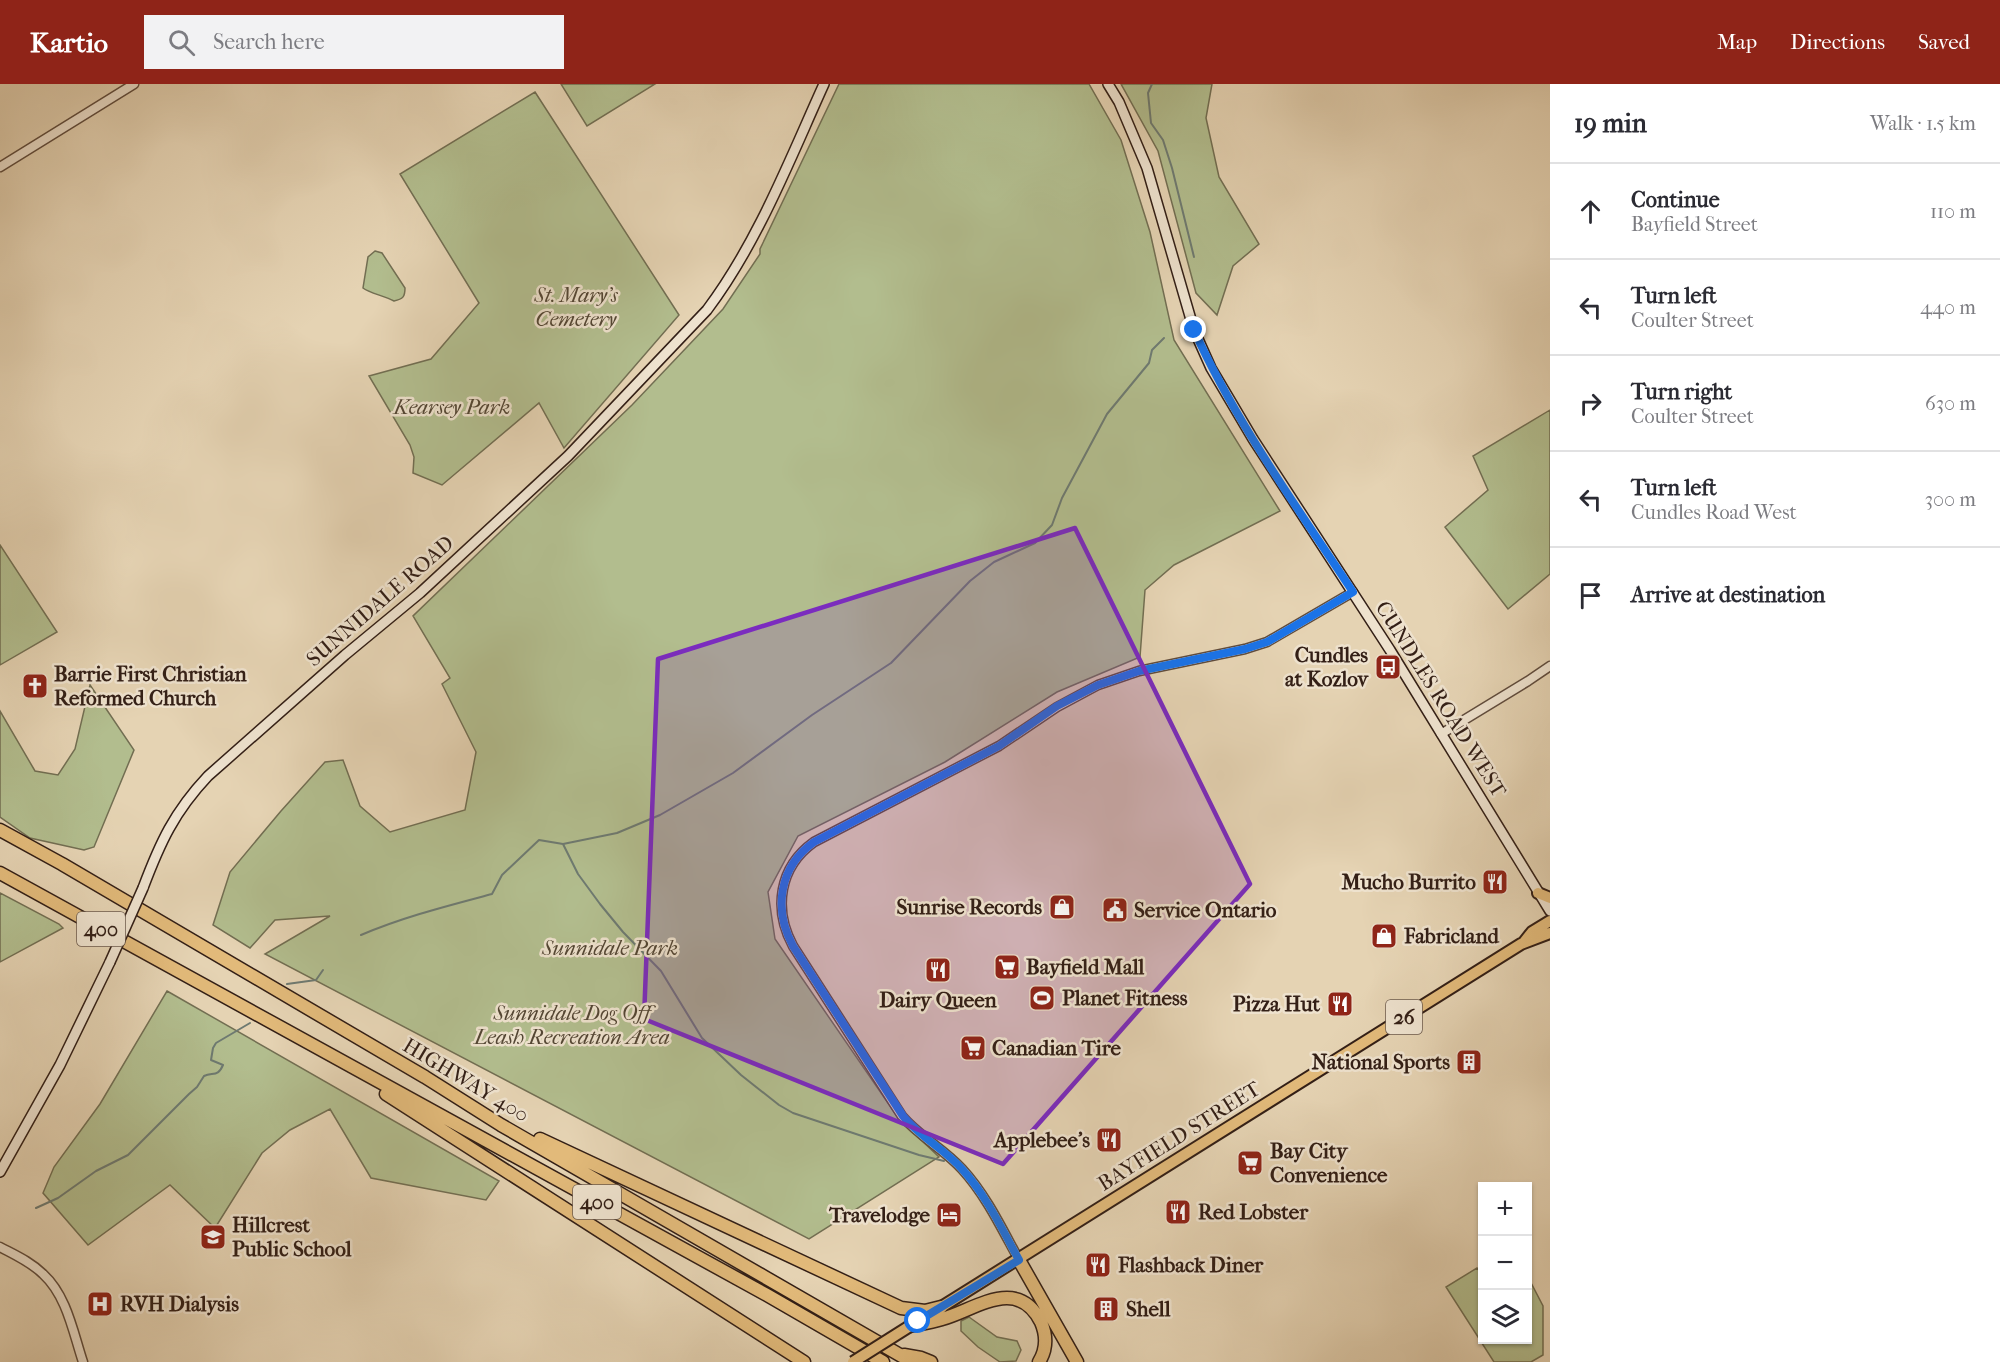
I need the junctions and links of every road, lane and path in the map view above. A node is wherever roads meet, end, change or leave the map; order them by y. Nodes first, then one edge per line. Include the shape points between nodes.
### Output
1 (134, 84) edge
2 (824, 84) edge
3 (1108, 84) edge
4 (0, 167) edge
5 (1353, 592) junction
6 (1550, 666) edge
7 (1441, 734) junction
8 (0, 830) edge
9 (0, 873) edge
10 (1538, 893) junction
11 (1550, 898) edge
12 (1550, 911) edge
13 (1550, 921) edge
14 (1550, 933) edge
15 (1524, 942) junction
16 (1550, 943) edge
17 (310, 1044) junction
18 (501, 1125) junction
19 (0, 1172) edge
20 (0, 1247) edge
21 (1019, 1260) junction
22 (941, 1307) junction
23 (910, 1326) junction
24 (899, 1355) junction
25 (83, 1362) edge
26 (804, 1362) edge
27 (853, 1362) edge
28 (883, 1362) edge
29 (912, 1362) edge
30 (931, 1362) edge
31 (1039, 1362) edge
32 (1077, 1362) edge

1 - 4 street
2 - 19 main road, SUNNIDALE ROAD, bridge via 751,241 727,284 707,309 568,456 420,593 190,795 158,848 110,962 60,1065
3 - 5 main road, CUNDLES ROAD WEST via 1147,168 1194,330 1211,368
5 - 7 main road, CUNDLES ROAD WEST
5 - 21 street via 1267,642 1121,676 1072,697 999,746 814,842 803,849 789,869 781,907 793,946 903,1116 963,1170
6 - 7 street
7 - 10 main road, CUNDLES ROAD WEST
8 - 18 highway, HIGHWAY 400 / 400
9 - 17 highway, HIGHWAY 400 / 400
10 - 11 main road
10 - 12 main road, CUNDLES ROAD WEST
13 - 15 main road, BAYFIELD STREET / 26
14 - 15 main road, BAYFIELD STREET / 26
15 - 16 main road
15 - 21 main road, BAYFIELD STREET / 26
17 - 26 highway
17 - 28 highway, HIGHWAY 400 / 400
18 - 22 highway via 544,1141 901,1308 925,1311
18 - 24 highway, HIGHWAY 400 / 400
20 - 25 street via 43,1273 55,1287
21 - 22 main road, BAYFIELD STREET / 26
21 - 32 highway
22 - 23 main road, BAYFIELD STREET / 26
23 - 27 main road, BAYFIELD STREET / 26, bridge
23 - 31 highway via 943,1319 992,1299 1017,1300 1029,1306 1044,1329 1046,1343
24 - 29 highway, HIGHWAY 400 / 400
24 - 30 highway

